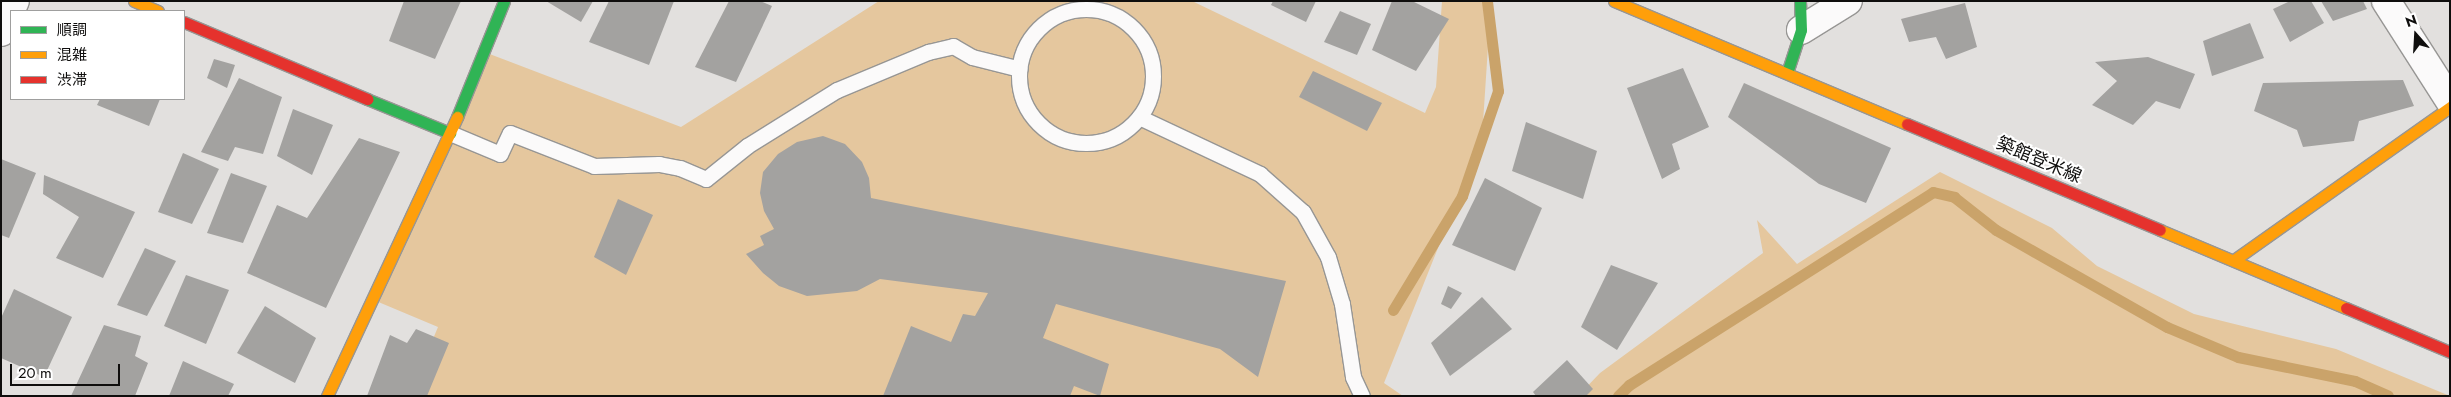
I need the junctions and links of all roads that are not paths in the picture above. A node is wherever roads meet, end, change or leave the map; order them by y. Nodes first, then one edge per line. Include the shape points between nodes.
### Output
1 (134, 1) edge
2 (504, 1) edge
3 (1614, 1) edge
4 (1800, 1) edge
5 (1848, 1) edge
6 (2386, 1) edge
7 (156, 10) edge
8 (10, 12) edge
9 (185, 22) edge
10 (1801, 30) junction
11 (1, 32) edge
12 (1020, 68) junction
13 (1787, 73) junction
14 (2450, 102) edge
15 (2450, 107) edge
16 (1139, 117) junction
17 (450, 133) junction
18 (2234, 260) junction
19 (2450, 352) edge
20 (328, 396) edge
21 (1362, 396) edge

1 - 7 street
2 - 17 street
3 - 13 street, 築館登米線
4 - 10 street
5 - 10 street
6 - 14 street
8 - 11 street
9 - 17 street
10 - 13 street
12 - 16 lane via 1019,84 1026,106 1039,124 1057,137 1079,143 1101,141 1122,132
12 - 16 lane via 1028,40 1044,24 1062,13 1084,9 1105,12 1125,21 1140,36 1150,55 1153,77
12 - 17 lane via 972,57 953,46 928,52 837,90 747,146 706,179 680,168 659,164 594,166 510,133 500,154
13 - 18 street, 築館登米線
15 - 18 street
16 - 21 lane via 1260,174 1304,212 1328,257 1342,304 1353,377
17 - 20 street
18 - 19 street, 築館登米線

